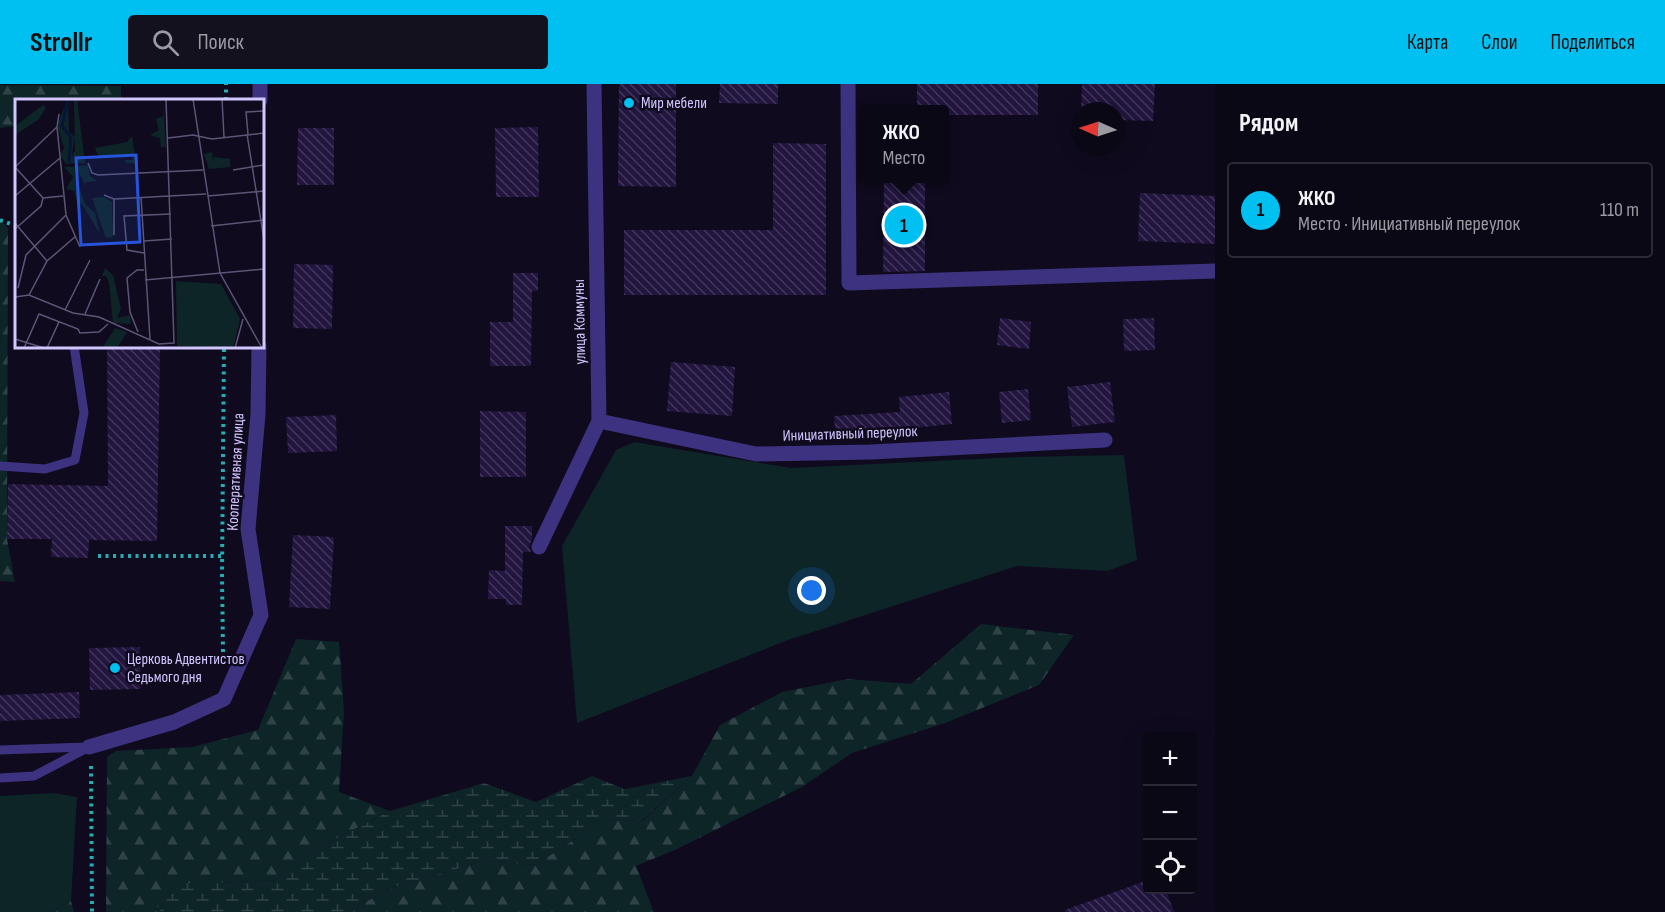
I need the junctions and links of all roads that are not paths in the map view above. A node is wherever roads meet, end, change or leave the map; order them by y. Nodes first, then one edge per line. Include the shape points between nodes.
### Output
1 (594, 84) edge
2 (848, 84) edge
3 (1215, 271) edge
4 (74, 348) edge
5 (259, 348) edge
6 (599, 421) junction
7 (1105, 440) dead end
8 (0, 466) edge
9 (539, 546) dead end
10 (89, 747) junction
11 (0, 750) edge
12 (0, 778) edge

1 - 6 street, улица Коммуны
2 - 3 street via 849,283
4 - 8 lane via 84,413 75,460 45,469
5 - 10 street, Кооперативная улица via 258,414 248,529 261,615 224,699 174,722
6 - 7 street, Инициативный переулок via 756,454
6 - 9 street, улица Коммуны
10 - 11 lane
10 - 12 lane via 34,776

